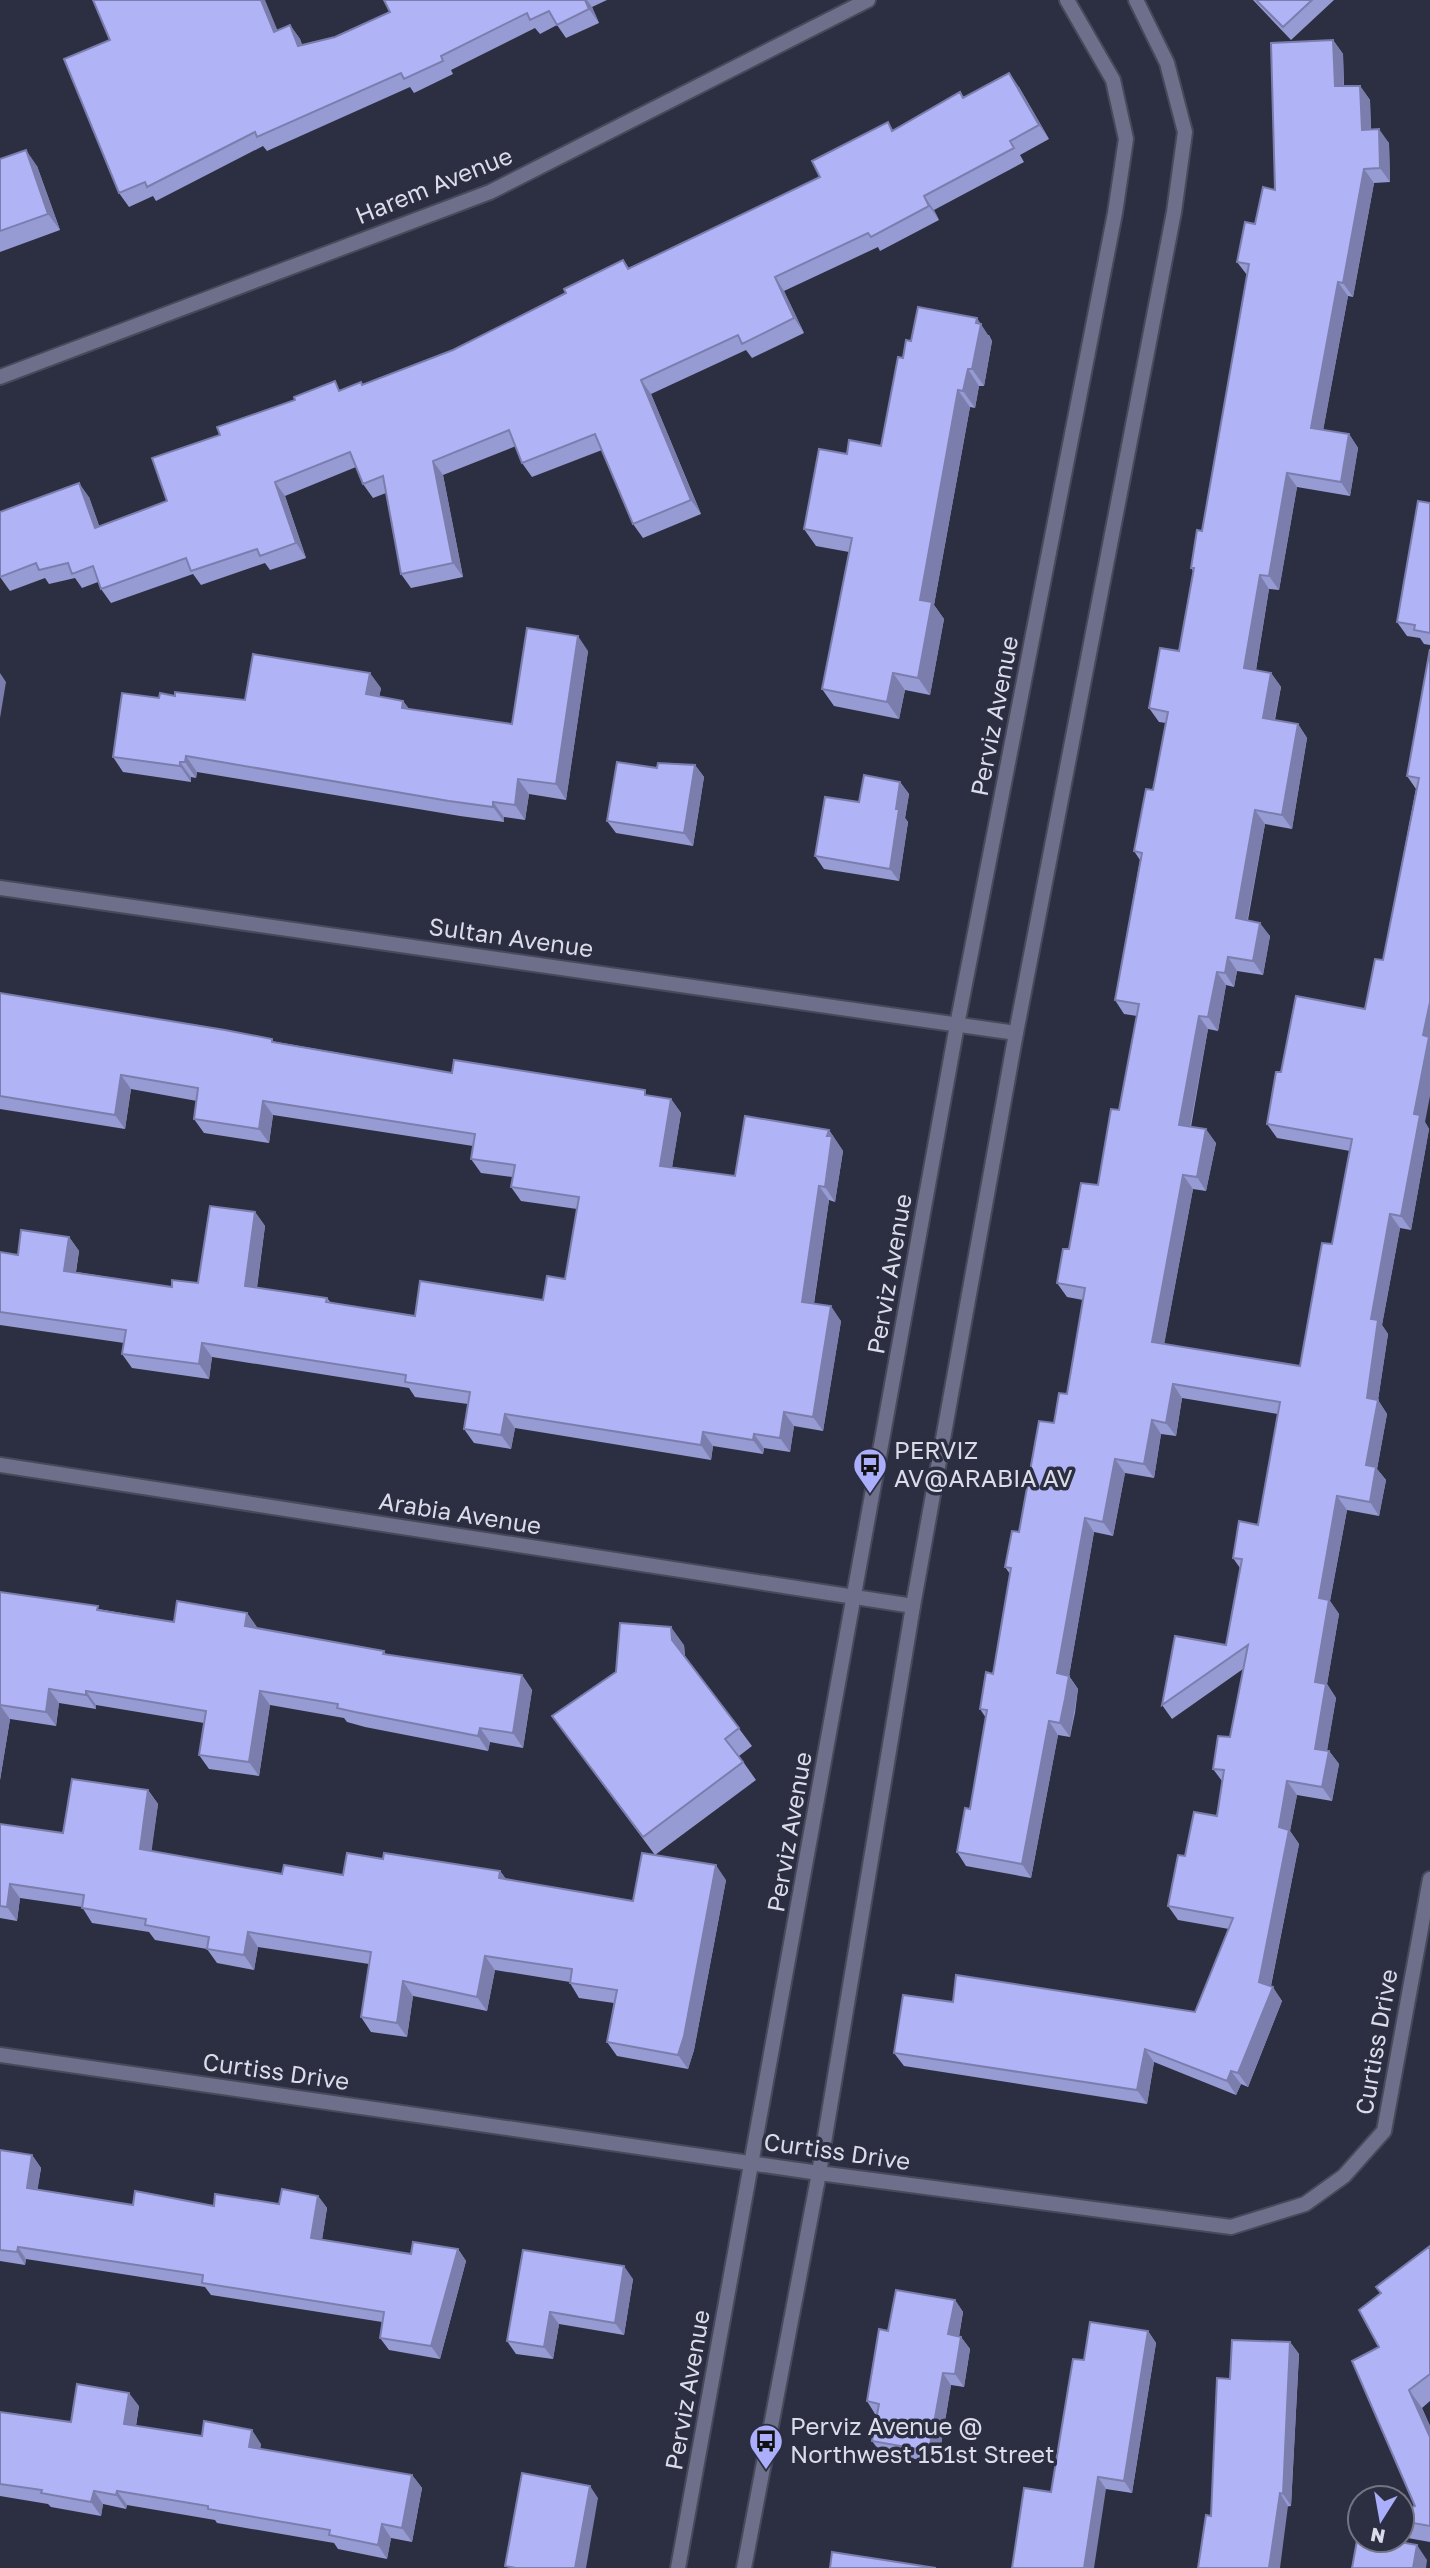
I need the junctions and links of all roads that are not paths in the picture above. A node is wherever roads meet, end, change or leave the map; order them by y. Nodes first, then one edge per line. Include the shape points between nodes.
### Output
1 (868, 0) edge
2 (1068, 0) edge
3 (1136, 0) edge
4 (0, 377) edge
5 (0, 888) edge
6 (957, 1025) junction
7 (1016, 1033) junction
8 (0, 1465) edge
9 (855, 1598) junction
10 (913, 1606) junction
11 (1430, 1879) edge
12 (0, 2055) edge
13 (753, 2163) junction
14 (819, 2173) junction
15 (678, 2568) edge
16 (744, 2568) edge

1 - 4 street, Harem Avenue via 490,192
2 - 6 street, Perviz Avenue via 1113,80 1126,139
3 - 7 street via 1167,63 1185,132 1171,226
5 - 6 street, Sultan Avenue
6 - 7 street, Sultan Avenue
6 - 9 street, Perviz Avenue
7 - 10 street
8 - 9 street, Arabia Avenue
9 - 10 street, Arabia Avenue
9 - 13 street, Perviz Avenue
10 - 14 street
11 - 14 street, Curtiss Drive via 1384,2131 1345,2176 1305,2204 1231,2227
12 - 13 street, Curtiss Drive
13 - 14 street, Curtiss Drive
13 - 15 street, Perviz Avenue
14 - 16 street

